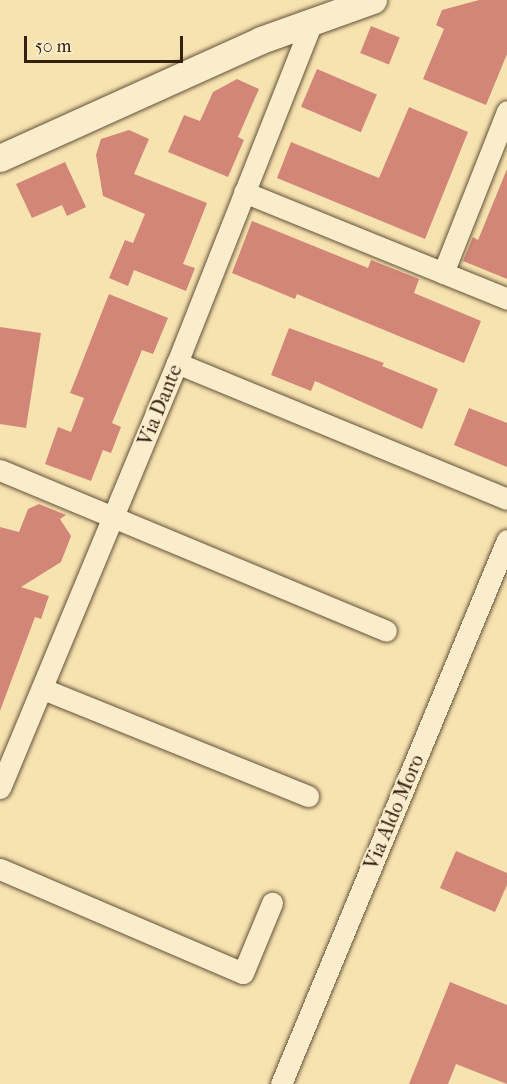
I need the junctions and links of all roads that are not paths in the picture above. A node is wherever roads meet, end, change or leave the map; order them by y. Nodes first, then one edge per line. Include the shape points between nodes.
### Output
1 (373, 0) edge
2 (313, 20) junction
3 (507, 111) edge
4 (0, 158) edge
5 (244, 192) junction
6 (443, 273) junction
7 (507, 299) edge
8 (177, 363) junction
9 (0, 470) edge
10 (507, 499) edge
11 (114, 518) junction
12 (507, 540) edge
13 (386, 631) dead end
14 (43, 689) junction
15 (0, 788) edge
16 (308, 796) dead end
17 (0, 869) edge
18 (272, 903) dead end
19 (281, 1084) edge

1 - 2 street
2 - 4 street
2 - 5 street, Via Dante
3 - 6 street
5 - 6 street
5 - 8 street, Via Dante
6 - 7 street
8 - 10 street
8 - 11 street, Via Dante
9 - 11 street
11 - 13 street
11 - 14 street, Via Dante
12 - 19 street, Via Aldo Moro
14 - 15 street, Via Dante
14 - 16 street
17 - 18 street via 243,973

